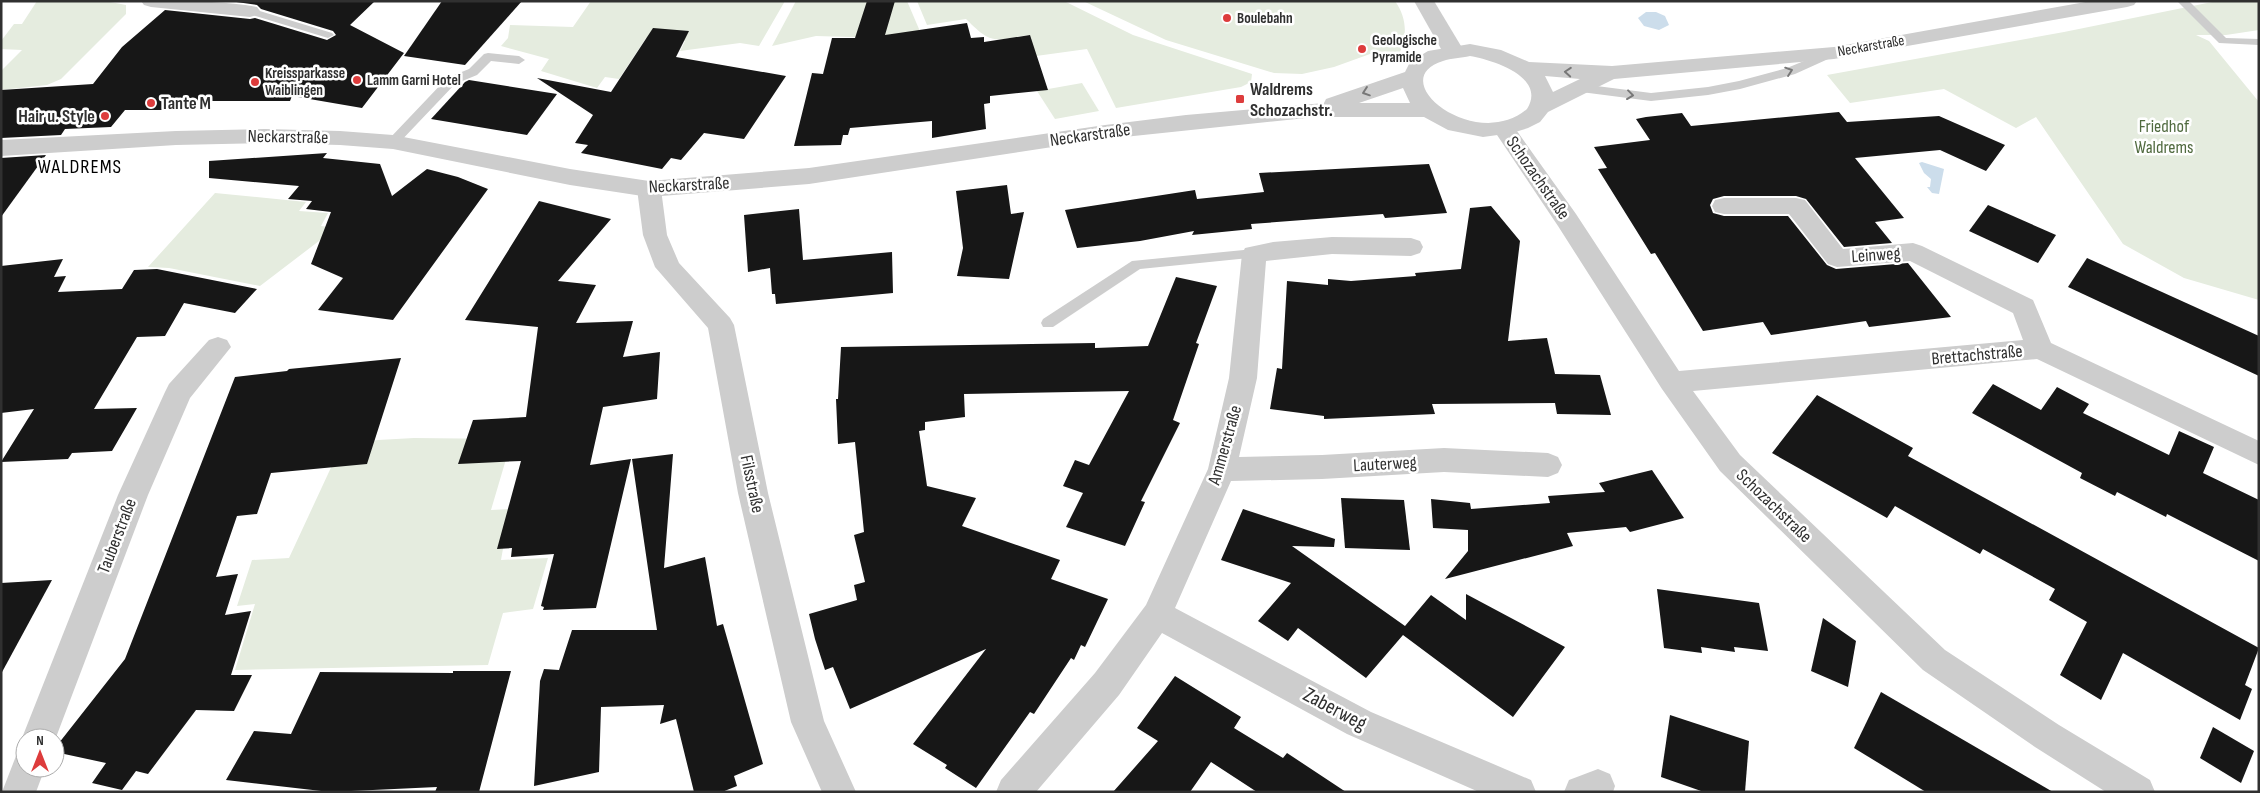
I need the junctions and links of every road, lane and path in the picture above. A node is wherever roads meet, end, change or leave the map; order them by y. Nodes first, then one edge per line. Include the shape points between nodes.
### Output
1 (151, 1) edge
2 (1424, 1) edge
3 (2127, 1) edge
4 (2182, 1) edge
5 (250, 11) joint
6 (328, 35) dead end
7 (2259, 42) edge
8 (1453, 51) junction
9 (1834, 53) junction
10 (518, 60) dead end
11 (1524, 68) junction
12 (1612, 73) junction
13 (1413, 77) junction
14 (1581, 88) junction
15 (1540, 107) junction
16 (1316, 110) junction
17 (1427, 110) junction
18 (1504, 129) junction
19 (393, 142) junction
20 (1, 148) edge
21 (649, 189) junction
22 (1724, 206) dead end
23 (1411, 247) dead end
24 (1254, 254) junction
25 (1048, 323) dead end
26 (218, 347) dead end
27 (2040, 349) junction
28 (1672, 382) junction
29 (2259, 454) edge
30 (1548, 465) dead end
31 (1222, 469) junction
32 (1157, 614) junction
33 (43, 728) edge
34 (24, 778) edge
35 (19, 792) edge
36 (840, 792) edge
37 (1013, 792) edge
38 (1519, 792) edge
39 (2138, 792) edge

1 - 5 street
2 - 8 street
3 - 9 street, Neckarstraße
4 - 7 lane via 2223,41
5 - 6 lane
8 - 11 street via 1492,53
8 - 13 street via 1423,62
9 - 12 street, Neckarstraße
14 -> 9 lane via 1651,97 1708,91 1740,86 1791,71
10 - 19 lane via 488,57 473,72 451,81
12 -> 11 street, Neckarstraße
11 - 15 street via 1542,92
12 - 14 street, Neckarstraße
13 -> 16 street, Neckarstraße
13 - 17 street via 1414,94
14 - 15 street, Neckarstraße
15 - 18 street via 1531,118
16 - 17 street, Neckarstraße
16 - 21 street, Neckarstraße via 1105,132 809,176
17 - 18 street via 1466,128
18 - 28 street, Schozachstraße
19 - 20 street, Neckarstraße via 265,136
19 - 21 street, Neckarstraße
21 - 36 street, Filsstraße via 655,235 668,267 722,325 753,493 808,722
22 - 27 street, Leinweg via 1796,206 1837,258 1912,252 2024,307
23 - 24 street via 1350,245
24 - 25 lane via 1137,264
24 - 31 street, Ammerstraße via 1243,378
26 - 33 street, Tauberstraße via 178,392 132,495
27 - 28 street, Brettachstraße
27 - 29 street, Brettachstraße
28 - 39 street, Schozachstraße via 1730,463 1934,660
30 - 31 street, Lauterweg via 1444,460
31 - 32 street, Ammerstraße
32 - 37 street, Ammerstraße via 1107,684
32 - 38 street, Zaberweg via 1359,723
34 - 35 street

